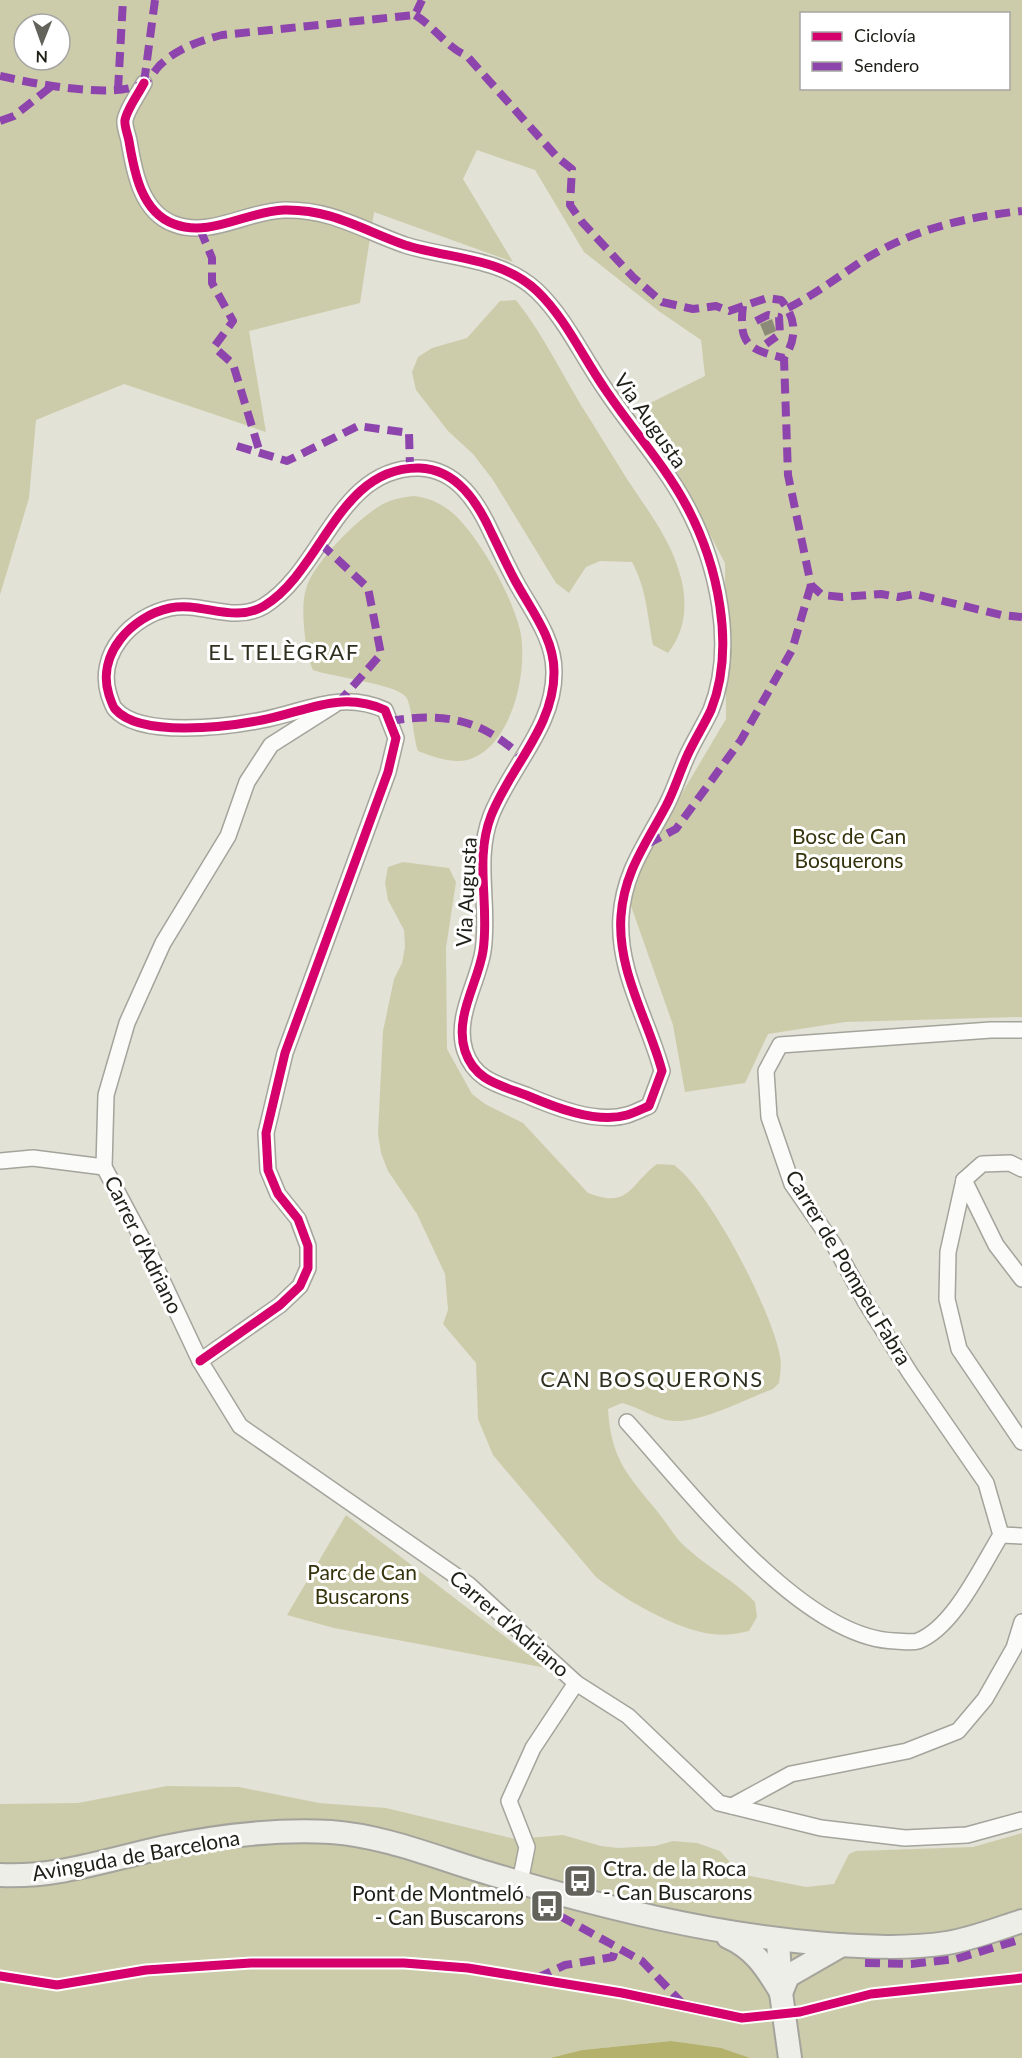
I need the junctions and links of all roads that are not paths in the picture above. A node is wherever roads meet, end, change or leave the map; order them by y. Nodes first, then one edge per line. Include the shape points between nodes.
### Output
1 (144, 83) dead end
2 (339, 702) junction
3 (1022, 1030) edge
4 (0, 1161) edge
5 (104, 1167) junction
6 (1022, 1169) edge
7 (964, 1180) junction
8 (1022, 1279) edge
9 (200, 1361) junction
10 (627, 1422) dead end
11 (1022, 1442) edge
12 (1001, 1536) junction
13 (1022, 1536) edge
14 (1022, 1622) edge
15 (576, 1683) junction
16 (732, 1806) junction
17 (1022, 1820) edge
18 (0, 1875) edge
19 (520, 1882) junction
20 (1022, 1921) edge
21 (711, 1930) junction
22 (778, 1940) junction
23 (842, 1945) junction
24 (782, 2001) junction
25 (790, 2058) edge

1 - 2 street, Via Augusta via 125,121 131,160 150,206 171,224 200,229 266,212 319,213 336,216 405,245 448,258 477,260 521,278 561,320 686,504 713,579 722,630 722,679 675,789 625,882 620,946 662,1071 649,1106 624,1117 594,1116 541,1101 484,1080 470,1064 463,1047 465,1008 483,953 486,831 540,727 554,682 555,665 536,616 476,502 443,474 427,468 410,468 376,478 351,500 280,592 254,611 223,614 174,607 145,616 123,634 111,656 105,682 113,709 138,725 160,727 257,721 310,705
2 - 5 street, Carrer d'Adriano via 271,745 248,782 228,836 163,944 127,1023 106,1095
2 - 9 street, Via Augusta via 369,702 385,710 396,738 388,772 285,1053 266,1133 268,1170 278,1194 298,1219 308,1246 308,1268 300,1286 280,1305
3 - 12 street, Carrer de Pompeu Fabra via 780,1045 766,1071 768,1117 792,1184 834,1245 910,1373 986,1483
4 - 5 street via 33,1158
5 - 9 street, Carrer d'Adriano
6 - 7 street via 1010,1163 982,1164
7 - 8 street via 996,1245
7 - 11 street via 948,1252 947,1299 959,1349
9 - 15 street, Carrer d'Adriano via 240,1426 470,1585
10 - 12 street via 744,1551 809,1609 880,1641 917,1641 948,1619
12 - 13 street
14 - 16 street via 1014,1648 985,1699 958,1731 907,1751 791,1774
15 - 16 street, Carrer d'Adriano via 628,1716 718,1803
15 - 19 street via 533,1748 509,1801 527,1847
16 - 17 street, Carrer d'Adriano via 821,1828 905,1838 967,1835
18 - 19 street, Avinguda de Barcelona via 62,1872 219,1838 331,1832 364,1836
19 - 21 street, Avinguda de Barcelona
20 - 23 street via 947,1943
21 - 22 street
21 - 24 street via 745,1945 765,1965
22 - 23 street
22 - 24 street
23 - 24 street via 788,1976
24 - 25 street

